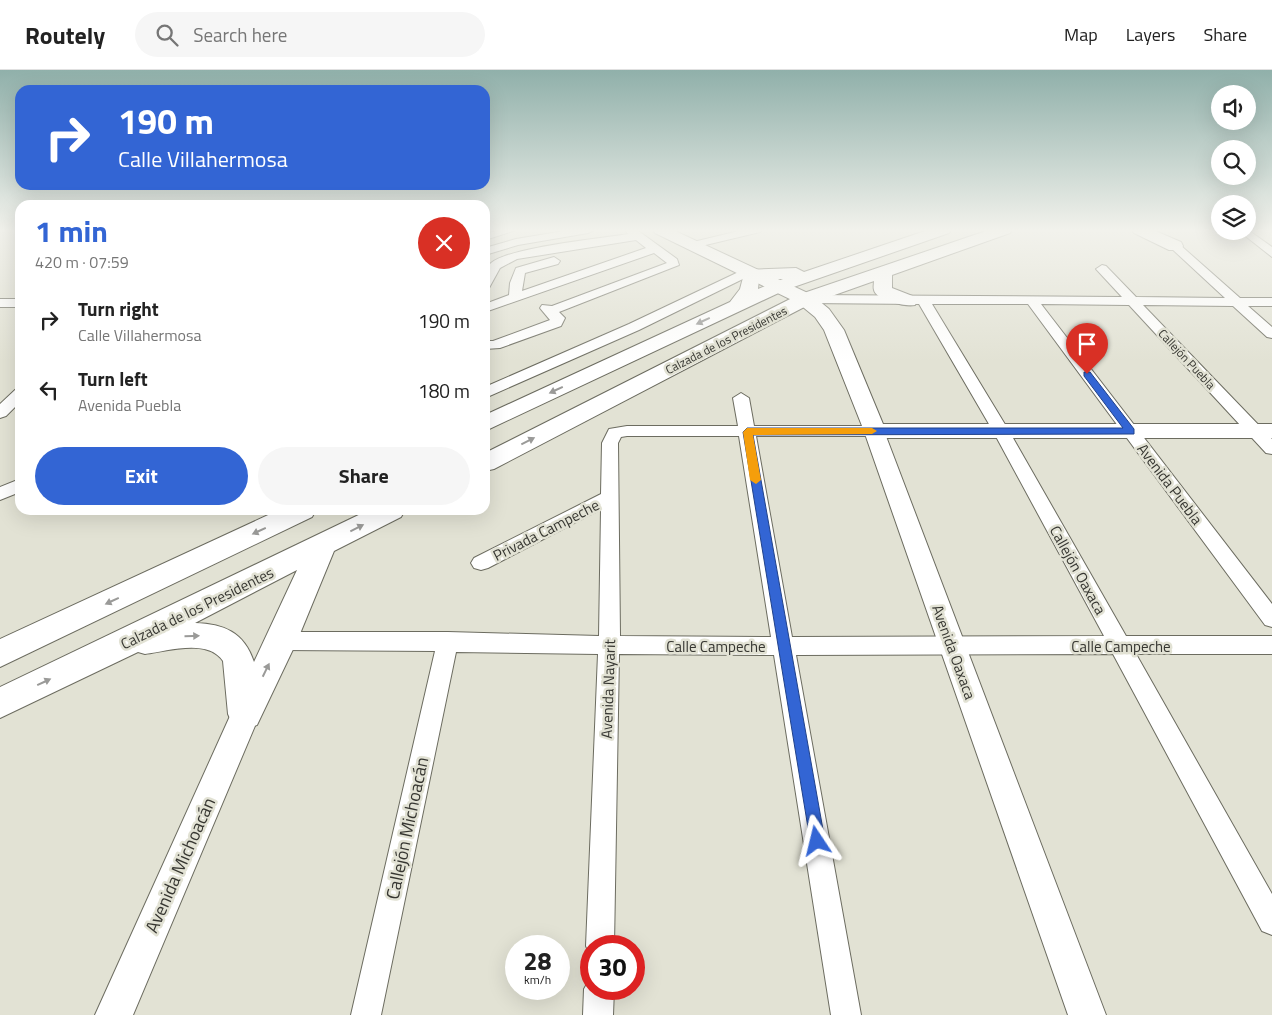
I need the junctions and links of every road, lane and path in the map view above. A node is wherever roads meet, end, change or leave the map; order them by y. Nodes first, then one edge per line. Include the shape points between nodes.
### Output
1 (519, 274) edge
2 (580, 274) edge
3 (653, 274) edge
4 (747, 274) edge
5 (749, 274) edge
6 (752, 274) edge
7 (813, 274) edge
8 (880, 274) edge
9 (883, 274) edge
10 (1107, 274) edge
11 (1206, 274) edge
12 (779, 286) junction
13 (530, 292) junction
14 (513, 299) junction
15 (805, 299) junction
16 (916, 300) junction
17 (1032, 302) junction
18 (1133, 302) junction
19 (1236, 302) junction
20 (1272, 302) edge
21 (0, 303) edge
22 (15, 303) edge
23 (738, 304) junction
24 (490, 305) edge
25 (555, 316) junction
26 (1272, 334) edge
27 (490, 344) edge
28 (490, 391) edge
29 (15, 398) edge
30 (741, 398) dead end
31 (0, 413) edge
32 (490, 422) edge
33 (874, 431) junction
34 (1001, 431) junction
35 (1130, 431) junction
36 (747, 432) junction
37 (1264, 432) edge
38 (1272, 449) edge
39 (490, 460) edge
40 (15, 487) edge
41 (0, 494) edge
42 (610, 497) junction
43 (292, 515) edge
44 (382, 515) edge
45 (322, 546) junction
46 (481, 562) dead end
47 (1272, 619) edge
48 (280, 641) junction
49 (448, 641) junction
50 (126, 643) junction
51 (1120, 645) junction
52 (1272, 645) edge
53 (609, 646) junction
54 (952, 646) junction
55 (784, 647) junction
56 (0, 654) edge
57 (0, 703) edge
58 (245, 714) junction
59 (1272, 920) edge
60 (600, 935) edge
61 (599, 1000) edge
62 (114, 1015) edge
63 (366, 1015) edge
64 (598, 1015) edge
65 (846, 1015) edge
66 (1087, 1015) edge

1 - 14 street
2 - 13 street
3 - 25 street
4 - 28 street
5 - 23 main road via 749,290
6 - 12 main road, Avenida Oaxaca
7 - 12 main road, Calzada de los Presidentes
8 - 15 main road, Calzada de los Presidentes
9 - 16 main road via 883,290 894,296
10 - 18 street, Callejón Puebla
11 - 19 street
12 - 15 main road, Avenida Oaxaca
12 - 23 main road, Calzada de los Presidentes
13 - 14 street
13 - 25 street
14 - 24 street
15 - 16 street
15 - 33 main road, Avenida Oaxaca via 822,312 834,330
39 -> 15 main road, Calzada de los Presidentes
16 - 17 street
16 - 34 street, Callejón Oaxaca
17 - 18 street
17 - 35 street, Avenida Puebla
18 - 19 street
18 - 37 street, Callejón Puebla
19 - 20 street
19 - 26 street
21 - 22 street
23 -> 32 main road, Calzada de los Presidentes
25 - 27 street
29 - 31 street
30 - 36 street
33 - 34 main road
33 - 36 street
33 - 54 street, Avenida Oaxaca
34 - 35 main road
34 - 51 street, Callejón Oaxaca
35 - 37 main road
35 - 47 street, Avenida Puebla
36 - 42 street, Avenida Nayarit via 627,430 615,433 610,444
36 - 55 street
37 - 38 street, Callejón Puebla
40 - 41 street
42 - 46 street, Privada Campeche
42 - 53 street, Avenida Nayarit
43 -> 56 main road
45 -> 44 main road, Calzada de los Presidentes
45 - 48 main road
45 - 50 main road, Calzada de los Presidentes
48 - 49 street, Calle Campeche
58 -> 48 main road
49 - 53 street, Calle Campeche
49 - 63 street, Callejón Michoacán
57 -> 50 main road, Calzada de los Presidentes
50 -> 58 main road via 206,636 224,642 236,655 239,664
51 - 52 street, Calle Campeche
51 - 54 street, Calle Campeche
51 - 59 street, Callejón Oaxaca
53 - 55 street, Calle Campeche
53 - 60 street, Avenida Nayarit
54 - 55 street, Calle Campeche
54 - 66 street, Avenida Oaxaca
55 - 65 street
58 - 62 street, Avenida Michoacán
61 - 64 street

